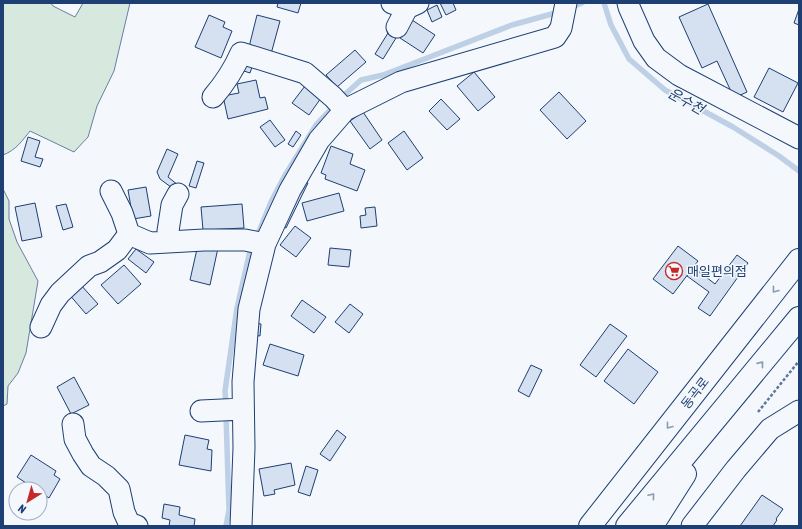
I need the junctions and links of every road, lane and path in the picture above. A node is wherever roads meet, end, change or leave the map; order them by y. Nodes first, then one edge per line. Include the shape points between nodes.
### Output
1 (566, 3) edge
2 (628, 3) edge
3 (406, 5) edge
4 (397, 27) dead end
5 (213, 97) dead end
6 (340, 104) junction
7 (799, 138) edge
8 (111, 191) dead end
9 (178, 194) dead end
10 (129, 234) junction
11 (169, 242) junction
12 (256, 242) junction
13 (799, 260) edge
14 (799, 318) edge
15 (41, 327) dead end
16 (736, 394) junction
17 (799, 411) edge
18 (73, 424) dead end
19 (137, 526) edge
20 (241, 526) edge
21 (590, 526) edge
22 (627, 526) edge
23 (652, 526) edge
24 (692, 526) edge

1 - 6 street via 561,28 555,37 402,82
2 - 7 street via 644,41 656,58 679,76
3 - 4 street
5 - 6 street via 225,82 241,53 305,73
6 - 12 street via 290,190
8 - 10 street
9 - 11 street via 172,205
10 - 11 street via 150,243
10 - 15 street via 117,250 89,266 60,292
11 - 12 street
12 - 20 street via 243,382 224,410 244,448
13 -> 21 main road, 동곡로
16 -> 14 main road
22 -> 16 main road
16 - 23 main road
17 - 24 street via 770,429
18 - 19 street via 75,439 83,454 91,466 106,476 119,490 129,523

